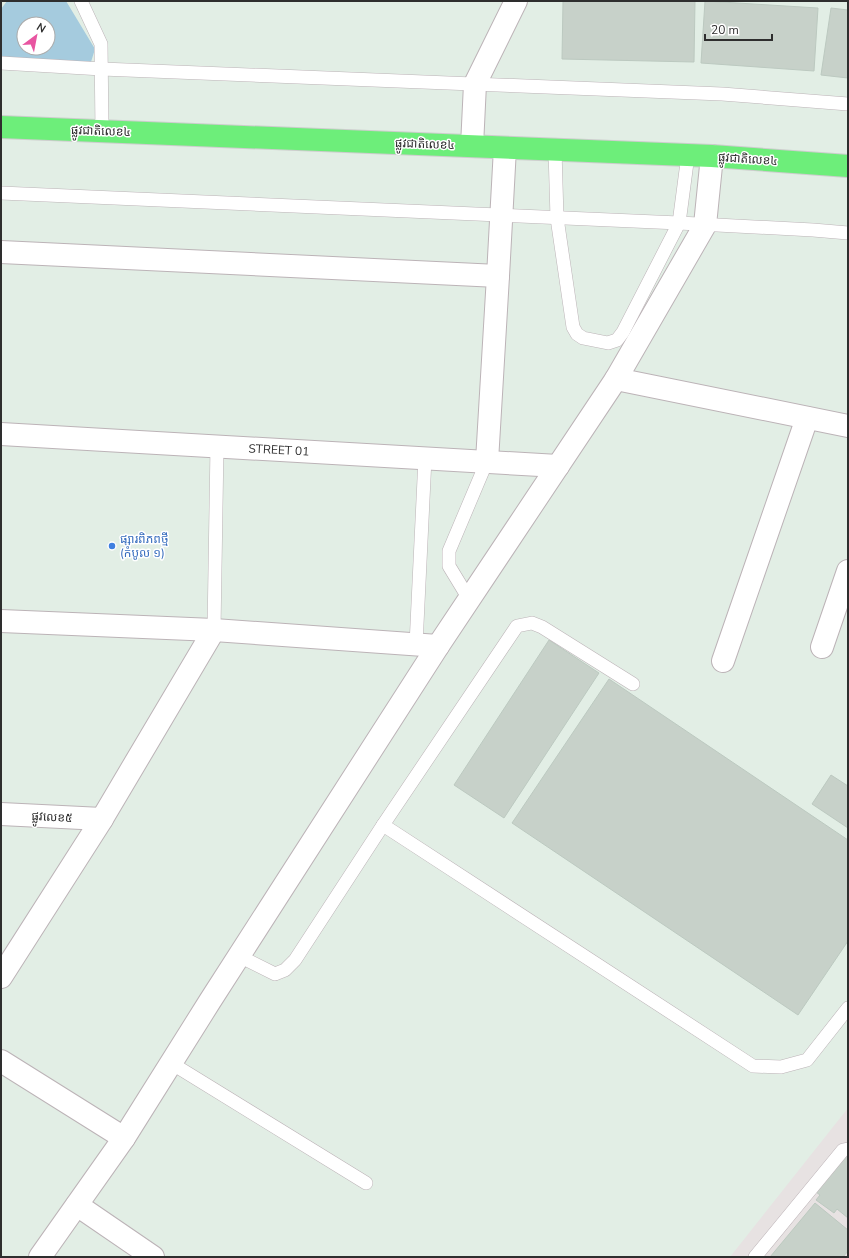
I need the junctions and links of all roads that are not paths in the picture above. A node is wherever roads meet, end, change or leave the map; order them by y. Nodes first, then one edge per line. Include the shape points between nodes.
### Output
1 (81, 1) edge
2 (516, 1) edge
3 (1, 62) edge
4 (102, 69) junction
5 (475, 84) junction
6 (848, 104) edge
7 (1, 127) edge
8 (102, 131) junction
9 (472, 146) junction
10 (505, 148) junction
11 (555, 150) junction
12 (688, 155) junction
13 (712, 156) junction
14 (848, 166) edge
15 (1, 193) edge
16 (502, 215) junction
17 (557, 218) junction
18 (679, 223) junction
19 (705, 225) junction
20 (848, 234) edge
21 (1, 252) edge
22 (498, 276) junction
23 (616, 379) junction
24 (807, 418) junction
25 (848, 426) edge
26 (1, 434) edge
27 (217, 446) junction
28 (425, 458) junction
29 (487, 461) junction
30 (558, 466) junction
31 (848, 571) edge
32 (469, 600) junction
33 (1, 621) edge
34 (214, 630) junction
35 (416, 645) junction
36 (438, 646) junction
37 (822, 647) dead end
38 (723, 661) dead end
39 (633, 684) dead end
40 (1, 814) edge
41 (102, 819) junction
42 (383, 825) junction
43 (239, 956) junction
44 (1, 977) edge
45 (848, 1008) edge
46 (1, 1061) edge
47 (171, 1063) junction
48 (124, 1138) junction
49 (848, 1149) edge
50 (366, 1183) dead end
51 (77, 1204) junction
52 (40, 1257) edge
53 (153, 1257) edge
54 (755, 1257) edge

1 - 4 lane via 101,44
2 - 5 street
3 - 4 lane
4 - 5 lane
4 - 8 lane
5 - 6 lane via 722,94
5 - 9 street
7 - 8 highway, ផ្លូវជាតិលេខ៤
8 - 9 highway, ផ្លូវជាតិលេខ៤
9 - 10 highway, ផ្លូវជាតិលេខ៤
10 - 11 highway, ផ្លូវជាតិលេខ៤
10 - 16 street
11 - 12 highway, ផ្លូវជាតិលេខ៤
11 - 17 lane
12 - 13 highway, ផ្លូវជាតិលេខ៤
12 - 18 lane
13 - 14 highway, ផ្លូវជាតិលេខ៤
13 - 19 street
15 - 16 lane
16 - 17 lane
16 - 22 street
17 - 18 lane
17 - 18 lane via 573,327 583,338 608,343 617,340 623,332
18 - 19 lane
19 - 20 lane
19 - 23 street
21 - 22 street
22 - 29 street
23 - 24 street
23 - 30 street
24 - 25 street
24 - 38 street
26 - 27 street, STREET 01
27 - 28 street, STREET 01
27 - 34 lane
28 - 29 street, STREET 01
28 - 35 lane
29 - 30 street, STREET 01
29 - 32 lane via 449,551 449,566
30 - 32 street
31 - 37 street
32 - 36 street
33 - 34 street
34 - 35 street
34 - 41 street
35 - 36 street
36 - 43 street
39 - 42 lane via 542,627 532,623 517,626
40 - 41 street, ផ្លូវលេខ៥
41 - 44 street
42 - 43 lane via 295,960 285,970 275,974
42 - 45 lane via 753,1066 781,1067 807,1060
43 - 47 street
46 - 48 street
47 - 48 street
47 - 50 lane
48 - 51 street
49 - 54 lane via 843,1150
51 - 52 street
51 - 53 street

